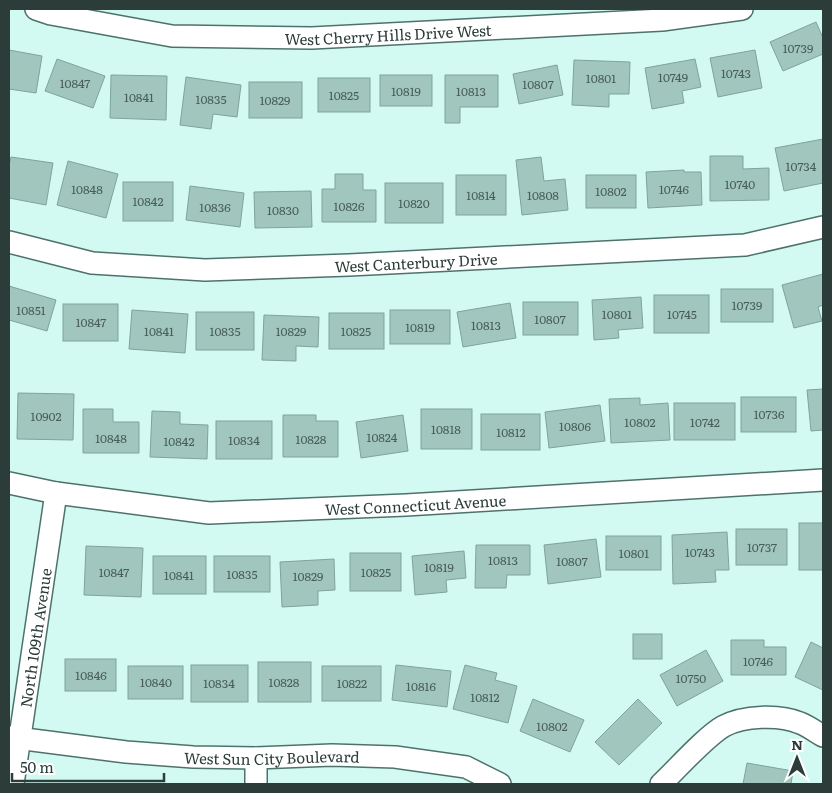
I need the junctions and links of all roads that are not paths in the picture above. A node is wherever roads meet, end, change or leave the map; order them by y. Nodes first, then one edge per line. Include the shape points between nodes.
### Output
1 (36, 9) edge
2 (742, 9) edge
3 (823, 228) edge
4 (9, 242) edge
5 (823, 480) edge
6 (9, 483) edge
7 (56, 493) junction
8 (823, 736) edge
9 (14, 738) edge
10 (256, 758) junction
11 (13, 784) edge
12 (256, 784) edge
13 (500, 784) edge
14 (661, 784) edge

1 - 2 street, West Cherry Hills Drive West via 172,36 312,38 662,20
3 - 4 street, West Canterbury Drive via 745,245 205,270 92,263
5 - 7 street, West Connecticut Avenue via 406,505 209,513
6 - 7 street, West Connecticut Avenue
7 - 9 street, North 109th Avenue
8 - 14 street via 798,722 744,719 723,726
9 - 10 street, West Sun City Boulevard via 126,752
9 - 11 street, North 109th Avenue
10 - 12 street
10 - 13 street, West Sun City Boulevard via 332,754 395,757 466,767

